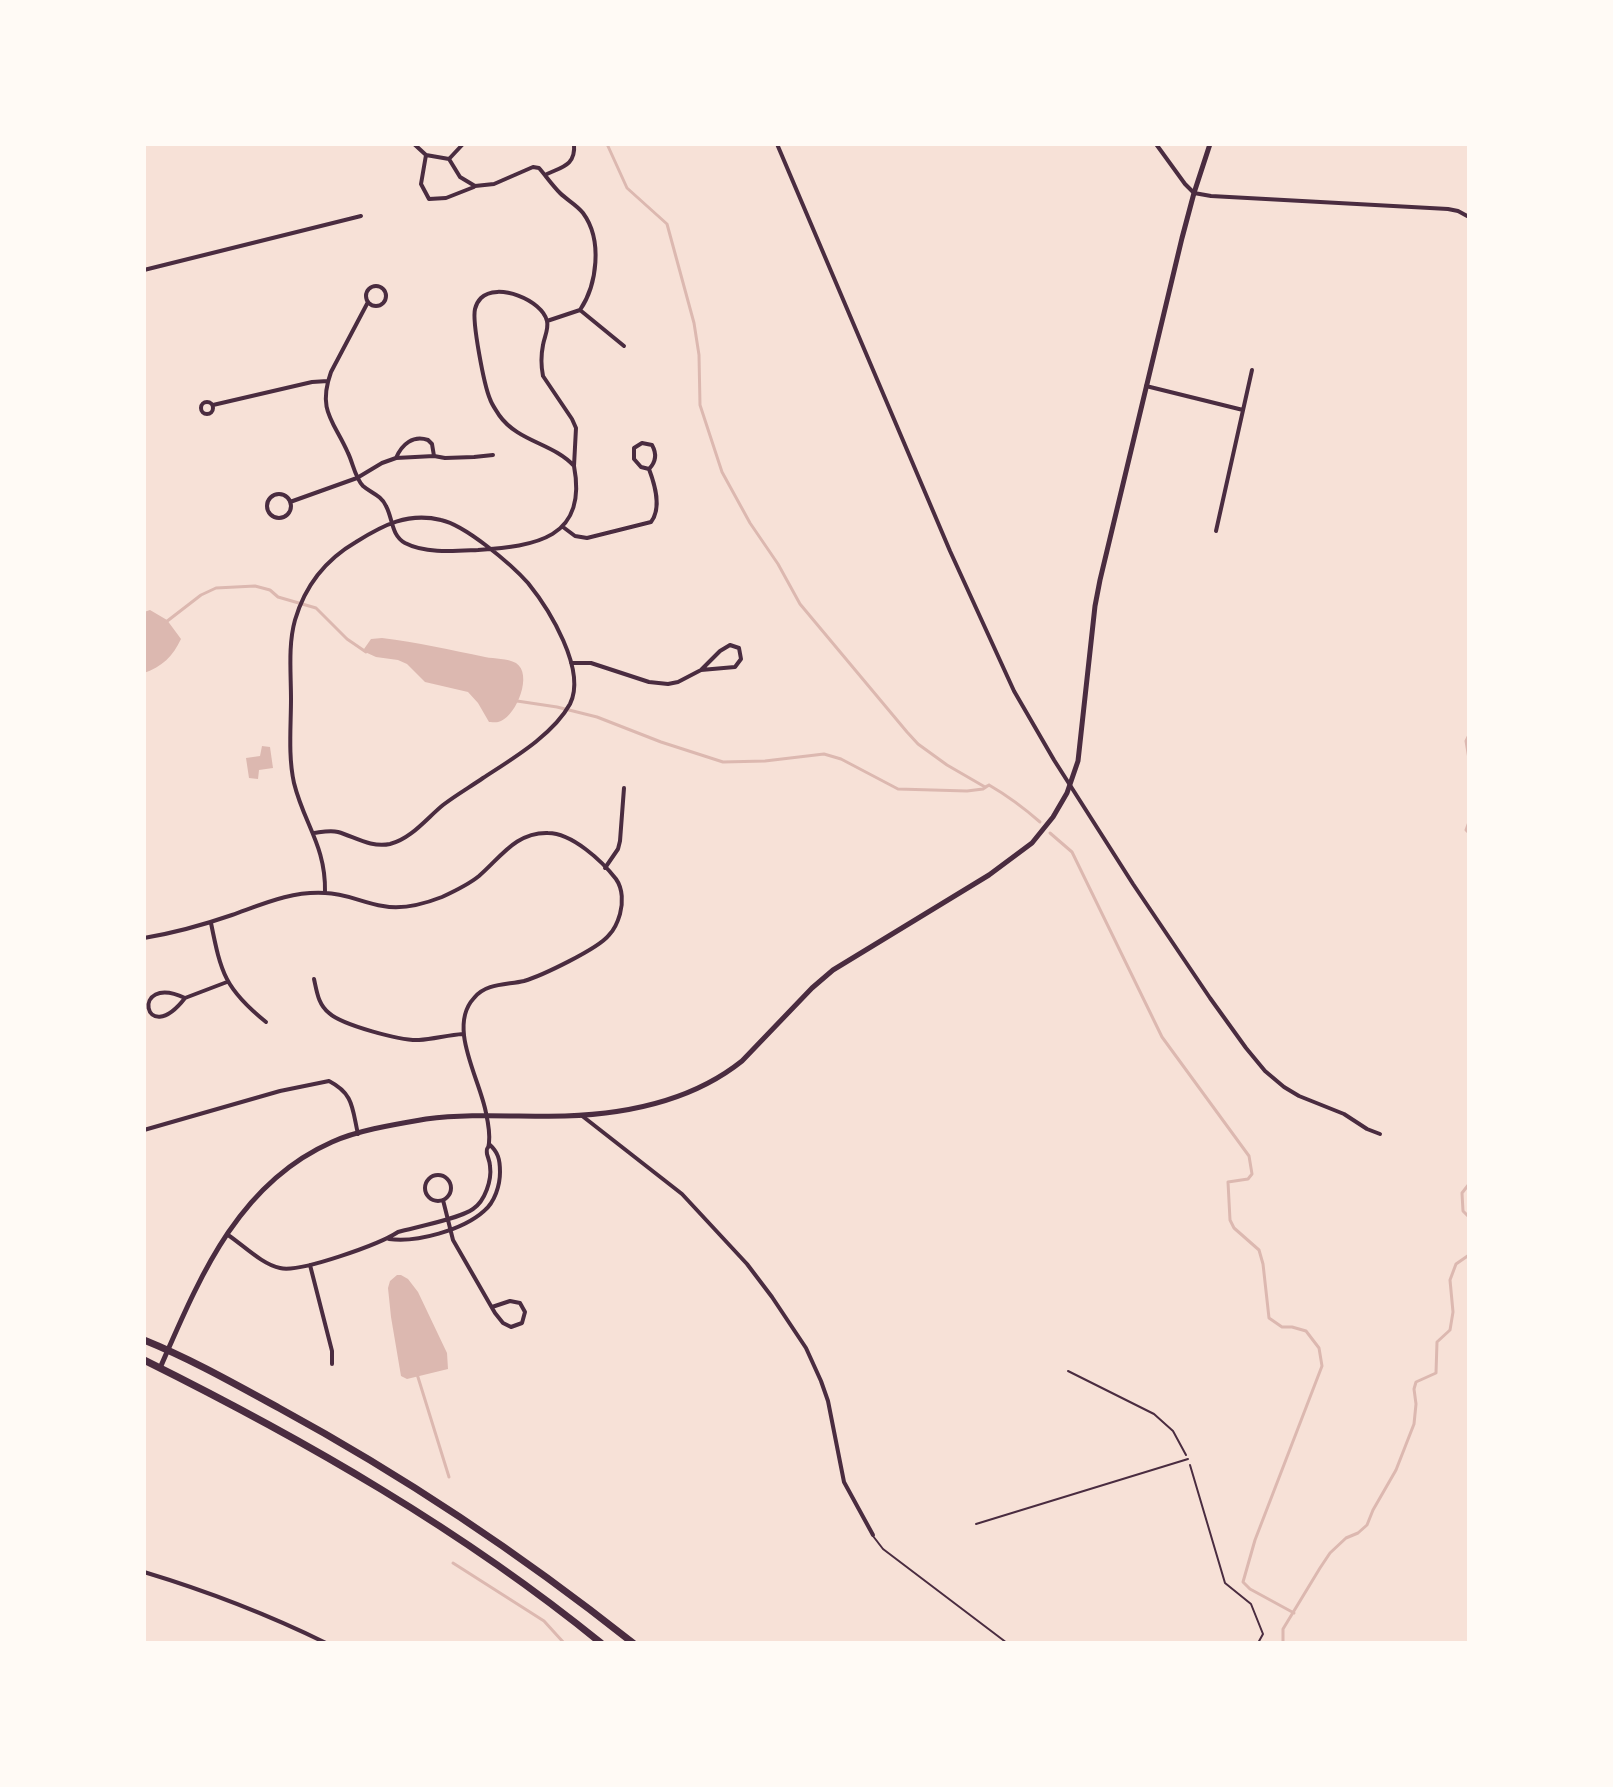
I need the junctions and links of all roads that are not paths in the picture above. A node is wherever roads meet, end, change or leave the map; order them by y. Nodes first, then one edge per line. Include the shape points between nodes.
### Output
1 (414, 144) edge
2 (463, 144) edge
3 (574, 144) edge
4 (777, 144) edge
5 (1156, 144) edge
6 (1210, 144) edge
7 (426, 155) junction
8 (449, 159) junction
9 (545, 175) junction
10 (475, 186) junction
11 (1194, 193) junction
12 (361, 216) dead end
13 (1469, 217) edge
14 (144, 270) edge
15 (368, 302) junction
16 (580, 310) junction
17 (547, 321) junction
18 (624, 346) dead end
19 (1252, 370) dead end
20 (328, 381) junction
21 (1146, 386) junction
22 (213, 405) dead end
23 (1243, 410) junction
24 (493, 455) dead end
25 (434, 456) junction
26 (396, 458) junction
27 (574, 466) junction
28 (649, 469) junction
29 (357, 478) junction
30 (290, 502) junction
31 (392, 522) junction
32 (563, 527) junction
33 (1216, 531) dead end
34 (489, 549) junction
35 (571, 663) junction
36 (701, 670) junction
37 (1070, 785) junction
38 (624, 788) dead end
39 (314, 833) junction
40 (605, 868) junction
41 (325, 892) junction
42 (211, 922) junction
43 (144, 938) edge
44 (314, 979) dead end
45 (227, 982) junction
46 (185, 998) junction
47 (266, 1022) dead end
48 (463, 1034) junction
49 (581, 1115) junction
50 (487, 1116) junction
51 (144, 1130) edge
52 (358, 1134) junction
53 (1380, 1134) dead end
54 (489, 1144) junction
55 (443, 1200) junction
56 (447, 1218) junction
57 (450, 1229) junction
58 (226, 1234) junction
59 (388, 1239) junction
60 (310, 1265) junction
61 (492, 1307) junction
62 (144, 1340) edge
63 (168, 1350) junction
64 (144, 1360) edge
65 (332, 1364) dead end
66 (160, 1368) junction
67 (1188, 1459) road end
68 (976, 1524) dead end
69 (873, 1535) joint
70 (144, 1572) edge
71 (326, 1643) edge
72 (601, 1643) edge
73 (633, 1643) edge
74 (1007, 1643) edge

1 - 7 street
2 - 8 street
3 - 9 street via 570,162
4 - 37 street via 986,631 1032,724
5 - 11 street
6 - 11 street
7 - 8 street
7 - 10 street via 421,184 429,199
8 - 10 street via 460,177
9 - 10 street via 533,167 494,184
9 - 16 street via 583,213 591,230 594,270
11 - 13 street via 1448,209
11 - 21 street
12 - 14 street
15 - 15 street via 382,304 384,291 370,288
15 - 20 street
16 - 17 street
16 - 18 street
17 - 27 street via 542,371 576,428
17 - 27 street via 530,300 501,292 481,297 476,306 490,400 520,435
19 - 23 street
20 - 22 street
20 - 29 street via 330,419
21 - 23 street
21 - 37 street via 1097,593 1081,746
23 - 33 street
24 - 25 street
25 - 26 street
25 - 26 street via 432,444 417,438 402,446
26 - 29 street
27 - 32 street via 577,494
28 - 28 street via 655,450 648,443 637,444 634,459
28 - 32 street via 657,500 651,522 587,538
29 - 30 street
29 - 31 street via 379,496
30 - 30 street via 277,494 268,510 283,517
31 - 34 street via 440,519 461,527
31 - 34 street via 401,540 411,545
31 - 39 street via 327,562 295,620 290,657 292,768
32 - 34 street via 542,541
34 - 35 street via 531,587
35 - 36 street via 591,663 659,684 678,682
35 - 39 street via 571,703 554,724 401,840 382,845 335,831
36 - 36 street via 735,667 741,659 739,648 724,647
37 - 49 street via 1047,825 1021,853 833,970 729,1072 653,1105
37 - 53 street via 1210,998 1265,1071 1299,1096
38 - 40 street via 618,849
39 - 41 street
40 - 41 street via 577,842 545,832 517,840 466,885 427,902 386,907
40 - 48 street via 620,887 622,903 608,936 536,977 477,994 465,1012
41 - 42 street via 284,896
42 - 43 street
42 - 45 street
44 - 48 street via 317,996 339,1021 404,1039
45 - 46 street
45 - 47 street
46 - 46 street via 162,1016 150,1014 152,997 158,994
48 - 50 street
49 - 50 street
49 - 69 street via 682,1194 772,1297 821,1381 844,1482
50 - 52 street via 427,1119
50 - 54 street
51 - 52 street via 329,1081 350,1099
52 - 58 street via 334,1141 288,1169 250,1202
54 - 56 street via 491,1166 483,1198 474,1209
54 - 57 street via 500,1165 496,1194 486,1210
55 - 55 street via 451,1186 438,1175 425,1187 431,1200
55 - 56 street
56 - 57 street
56 - 59 street
57 - 59 street via 403,1241
57 - 61 street
58 - 60 street via 279,1268
58 - 63 street
59 - 60 street
60 - 65 street
61 - 61 street via 503,1323 522,1323 525,1312 520,1303
62 - 63 main road
63 - 66 street
63 - 73 main road via 319,1429 413,1486 534,1567
64 - 66 main road
66 - 72 main road via 290,1435 413,1509
67 - 68 lane
69 - 74 lane via 883,1549
70 - 71 street via 203,1590

